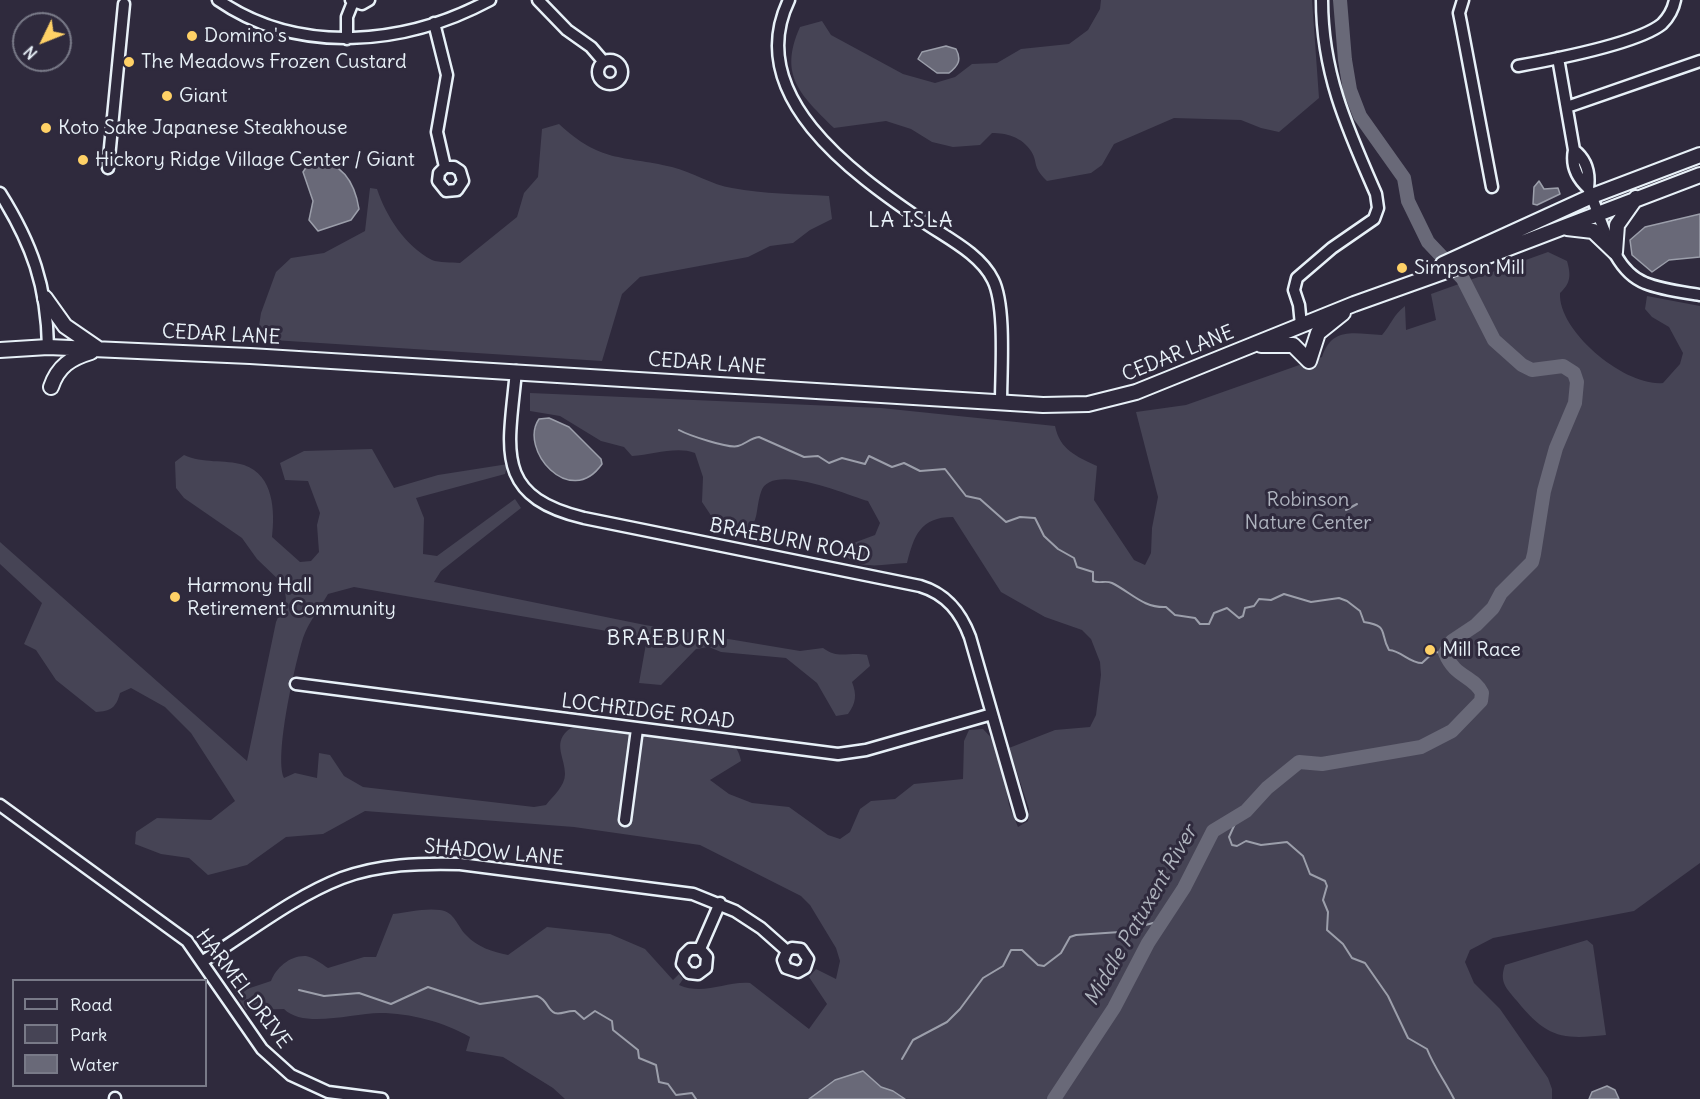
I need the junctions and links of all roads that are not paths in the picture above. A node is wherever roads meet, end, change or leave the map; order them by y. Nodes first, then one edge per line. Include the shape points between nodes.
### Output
1 (218, 0) edge
2 (369, 0) edge
3 (490, 0) edge
4 (538, 0) edge
5 (789, 0) edge
6 (1322, 0) edge
7 (1463, 0) edge
8 (1676, 0) edge
9 (352, 1) edge
10 (124, 4) dead end
11 (434, 23) junction
12 (347, 39) junction
13 (1558, 58) junction
14 (603, 61) dead end
15 (1700, 61) edge
16 (1518, 66) dead end
17 (1567, 107) junction
18 (1700, 154) edge
19 (1700, 162) edge
20 (446, 167) dead end
21 (108, 168) dead end
22 (1700, 175) edge
23 (1492, 187) dead end
24 (0, 193) edge
25 (1636, 197) junction
26 (1593, 200) junction
27 (1558, 228) junction
28 (1615, 252) junction
29 (1474, 256) junction
30 (1700, 295) edge
31 (45, 298) junction
32 (1354, 304) junction
33 (1301, 325) junction
34 (1252, 345) junction
35 (48, 347) junction
36 (99, 349) junction
37 (0, 350) edge
38 (516, 371) junction
39 (51, 387) dead end
40 (1001, 402) junction
41 (296, 684) dead end
42 (992, 714) junction
43 (637, 729) junction
44 (0, 805) edge
45 (1020, 816) dead end
46 (625, 820) dead end
47 (720, 903) junction
48 (700, 950) dead end
49 (787, 951) dead end
50 (203, 961) junction
51 (345, 1097) edge
52 (382, 1099) edge

1 - 12 street via 246,17 287,33
2 - 9 street via 362,4
3 - 11 street
4 - 14 street
5 - 40 street via 778,34 778,59 795,106 871,185 970,253 988,270 999,303
6 - 33 street via 1325,49 1334,92 1376,194 1378,208 1370,224 1332,248 1297,278 1294,290
7 - 23 street via 1461,22
8 - 13 street via 1663,23 1643,35
9 - 12 street
10 - 21 street
11 - 12 street via 378,37
11 - 20 street via 447,75 437,132
13 - 16 street
13 - 17 street
15 - 17 street
17 - 26 street via 1574,150 1590,175
18 - 26 main road, CEDAR LANE
19 - 26 main road
22 - 25 main road, CEDAR LANE
24 - 31 street via 27,241
25 - 26 main road, CEDAR LANE
25 - 28 main road via 1617,225
26 - 27 main road, CEDAR LANE
26 - 28 street
26 - 29 main road, CEDAR LANE
27 - 28 main road via 1593,231
27 - 29 main road, CEDAR LANE
28 - 30 street via 1624,269 1641,281
29 - 32 main road, CEDAR LANE
31 - 35 street
31 - 36 main road via 70,331
32 - 33 main road, CEDAR LANE
32 - 34 main road via 1318,333 1309,361 1293,345
33 - 34 main road, CEDAR LANE
34 - 40 main road, CEDAR LANE via 1146,389 1105,401 1067,405
35 - 36 main road, CEDAR LANE
35 - 37 main road, CEDAR LANE
36 - 38 main road, CEDAR LANE
36 - 39 main road via 68,361
38 - 40 main road, CEDAR LANE
38 - 42 street, BRAEBURN ROAD via 510,455 519,482 537,501 584,519 929,588 945,598 962,618
41 - 43 street, LOCHRIDGE ROAD
42 - 43 street, LOCHRIDGE ROAD via 866,750 838,754
42 - 45 street, BRAEBURN ROAD
43 - 46 street
44 - 50 street, HARMEL DRIVE via 171,927
47 - 48 street
47 - 49 street, SHADOW LANE via 748,918
47 - 50 street, SHADOW LANE via 679,891 460,864 404,865 363,872 321,888
50 - 51 street, HARMEL DRIVE via 273,1062 303,1082
51 - 52 street, HARMEL DRIVE

